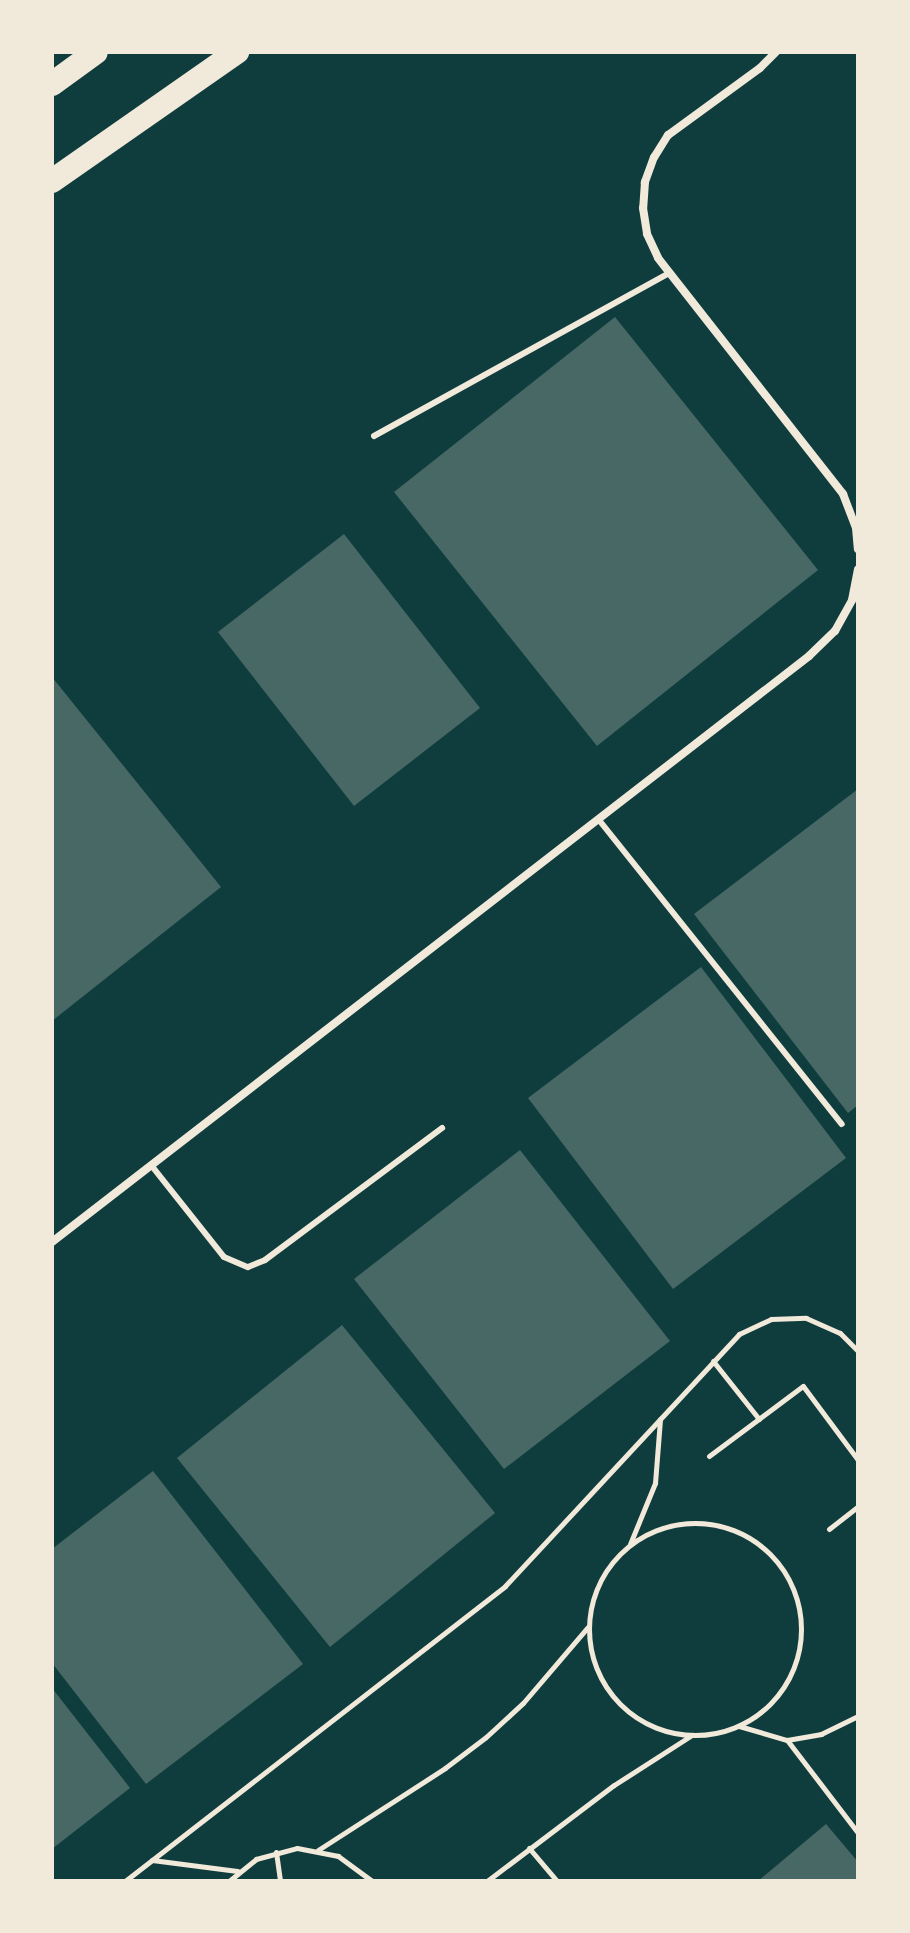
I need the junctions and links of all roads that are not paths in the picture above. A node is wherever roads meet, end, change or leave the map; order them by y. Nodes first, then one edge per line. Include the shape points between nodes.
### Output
1 (96, 52) edge
2 (237, 52) edge
3 (776, 52) edge
4 (52, 84) edge
5 (52, 181) edge
6 (669, 273) junction
7 (374, 436) dead end
8 (858, 549) edge
9 (858, 570) edge
10 (599, 820) junction
11 (842, 1124) dead end
12 (442, 1128) dead end
13 (151, 1165) junction
14 (52, 1242) edge

1 - 4 highway
2 - 5 highway
3 - 6 street via 668,135 654,157 643,208 647,234
6 - 7 lane
6 - 8 street via 843,494
9 - 10 street via 852,600 835,631
10 - 11 lane
10 - 13 street
12 - 13 lane via 265,1260 248,1267 224,1257
13 - 14 street

